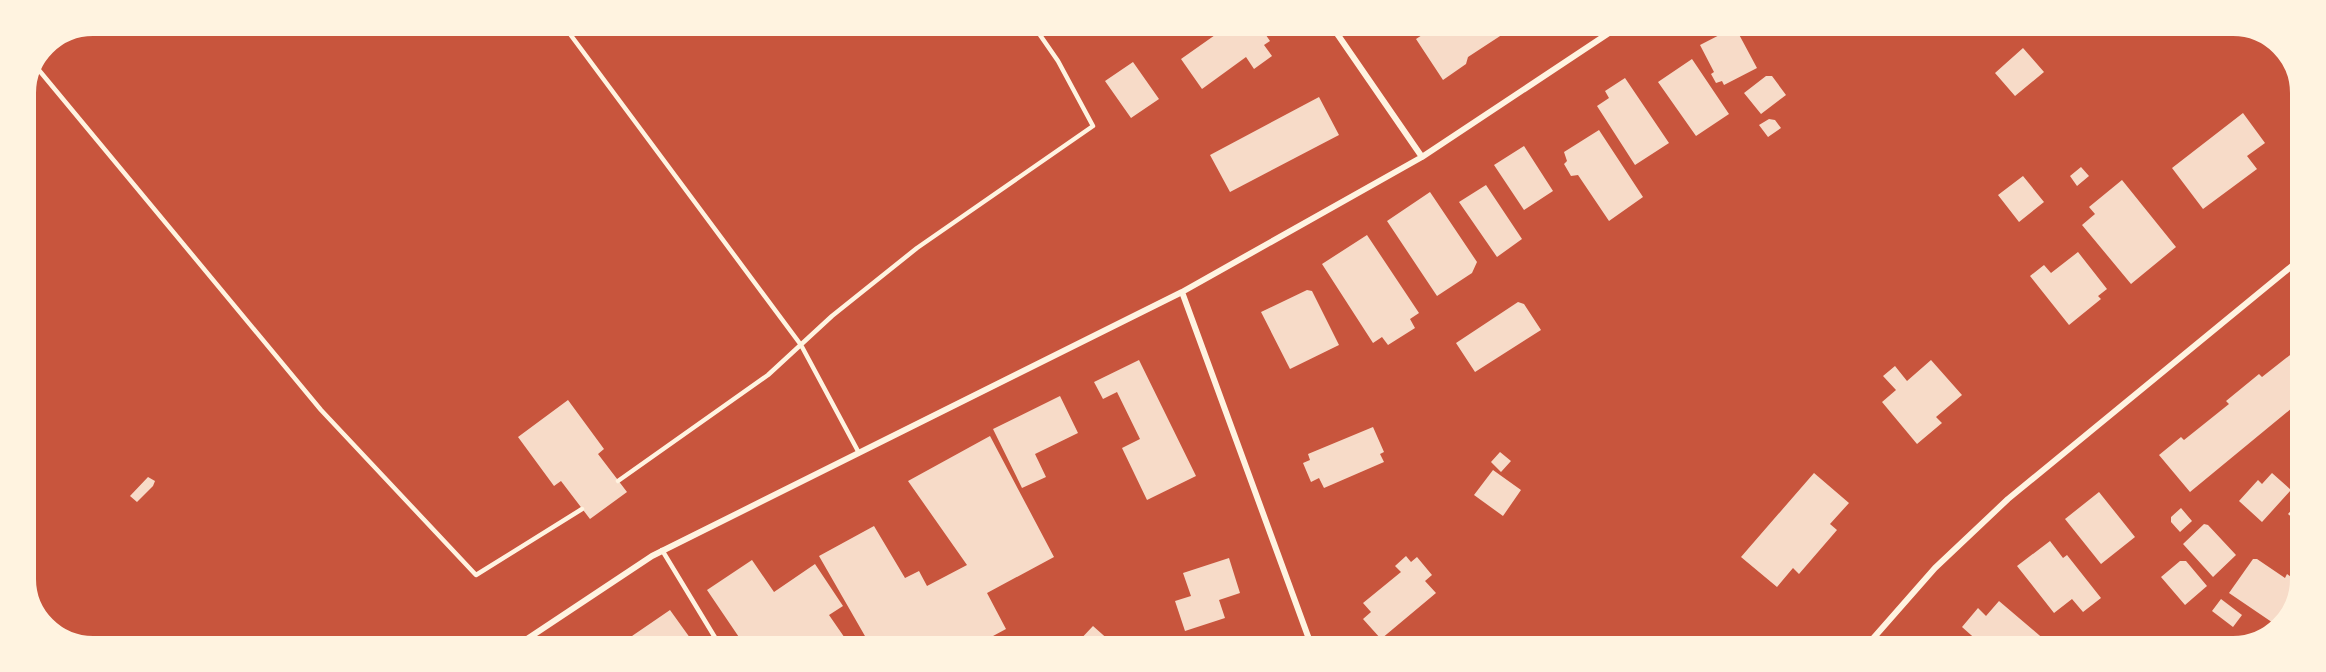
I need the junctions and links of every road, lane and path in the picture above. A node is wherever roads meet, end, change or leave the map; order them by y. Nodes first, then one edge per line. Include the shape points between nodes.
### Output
1 (569, 32) edge
2 (1038, 32) edge
3 (1336, 32) edge
4 (1611, 32) edge
5 (37, 68) edge
6 (1422, 158) junction
7 (2294, 264) edge
8 (1182, 292) junction
9 (801, 345) junction
10 (859, 453) junction
11 (618, 481) dead end
12 (582, 509) dead end
13 (662, 550) junction
14 (527, 640) edge
15 (717, 640) edge
16 (1309, 640) edge
17 (1872, 640) edge

1 - 9 lane
2 - 9 lane via 1093,126 917,248
3 - 6 street
4 - 6 street
5 - 12 lane via 321,410 476,575
6 - 8 street
7 - 17 street via 2008,499 1935,568
8 - 10 street
8 - 16 street
9 - 10 lane
9 - 11 lane via 768,375
10 - 13 street
13 - 14 street
13 - 15 lane

